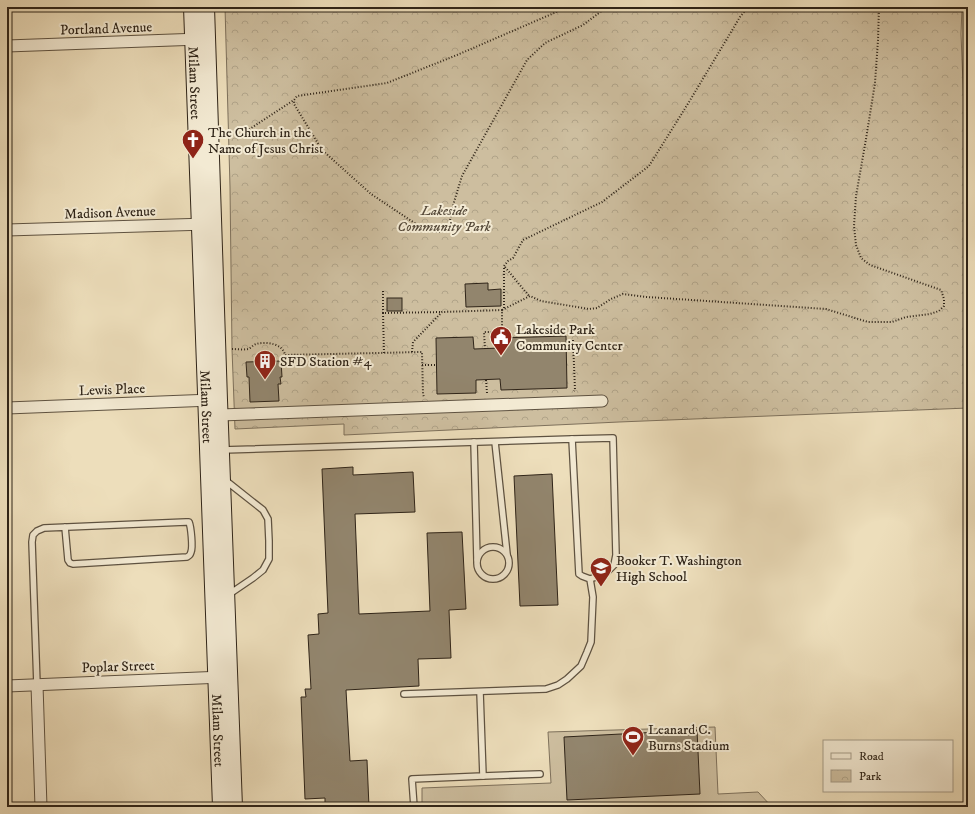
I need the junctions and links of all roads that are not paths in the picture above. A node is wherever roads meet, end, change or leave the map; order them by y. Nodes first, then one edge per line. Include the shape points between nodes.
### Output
1 (192, 7) edge
2 (206, 7) edge
3 (200, 39) junction
4 (7, 46) edge
5 (206, 224) junction
6 (7, 230) edge
7 (602, 401) dead end
8 (215, 405) junction
9 (7, 408) edge
10 (572, 439) junction
11 (474, 442) junction
12 (495, 442) junction
13 (221, 450) junction
14 (222, 478) junction
15 (65, 527) junction
16 (507, 554) junction
17 (477, 560) junction
18 (590, 579) junction
19 (226, 596) junction
20 (223, 677) junction
21 (36, 685) junction
22 (7, 686) edge
23 (480, 692) junction
24 (404, 694) dead end
25 (540, 774) dead end
26 (483, 776) junction
27 (41, 807) edge
28 (221, 807) edge
29 (234, 807) edge
30 (414, 807) edge

1 - 3 street, Milam Street
2 - 3 street, Milam Street
3 - 4 street, Portland Avenue
3 - 5 street, Milam Street
5 - 6 street, Madison Avenue
5 - 8 street, Milam Street
7 - 8 street, Lewis Place
8 - 9 street, Lewis Place
8 - 13 street, Milam Street
8 - 20 street, Milam Street
10 - 12 lane
10 - 18 lane via 579,574
10 - 18 lane via 613,438 616,555 614,565 605,574
11 - 12 lane
11 - 13 lane
11 - 17 lane
12 - 16 lane
13 - 14 street, Milam Street
14 - 19 street, Milam Street
14 - 19 lane via 263,510 268,519 269,541 269,559 263,570
15 - 15 lane via 189,522 192,551 187,557 73,564 68,560
15 - 21 lane via 44,528 33,535
16 - 17 lane via 498,547 487,547 482,550
16 - 17 lane via 508,570 496,579 486,578 481,574
18 - 23 lane via 593,597 591,642 581,666 558,685 546,689
19 - 20 street, Milam Street
20 - 21 street, Poplar Street
20 - 28 street, Milam Street
20 - 29 street, Milam Street
21 - 22 street, Poplar Street
21 - 27 street
23 - 24 lane
23 - 26 lane
25 - 26 lane
26 - 30 lane via 412,779

